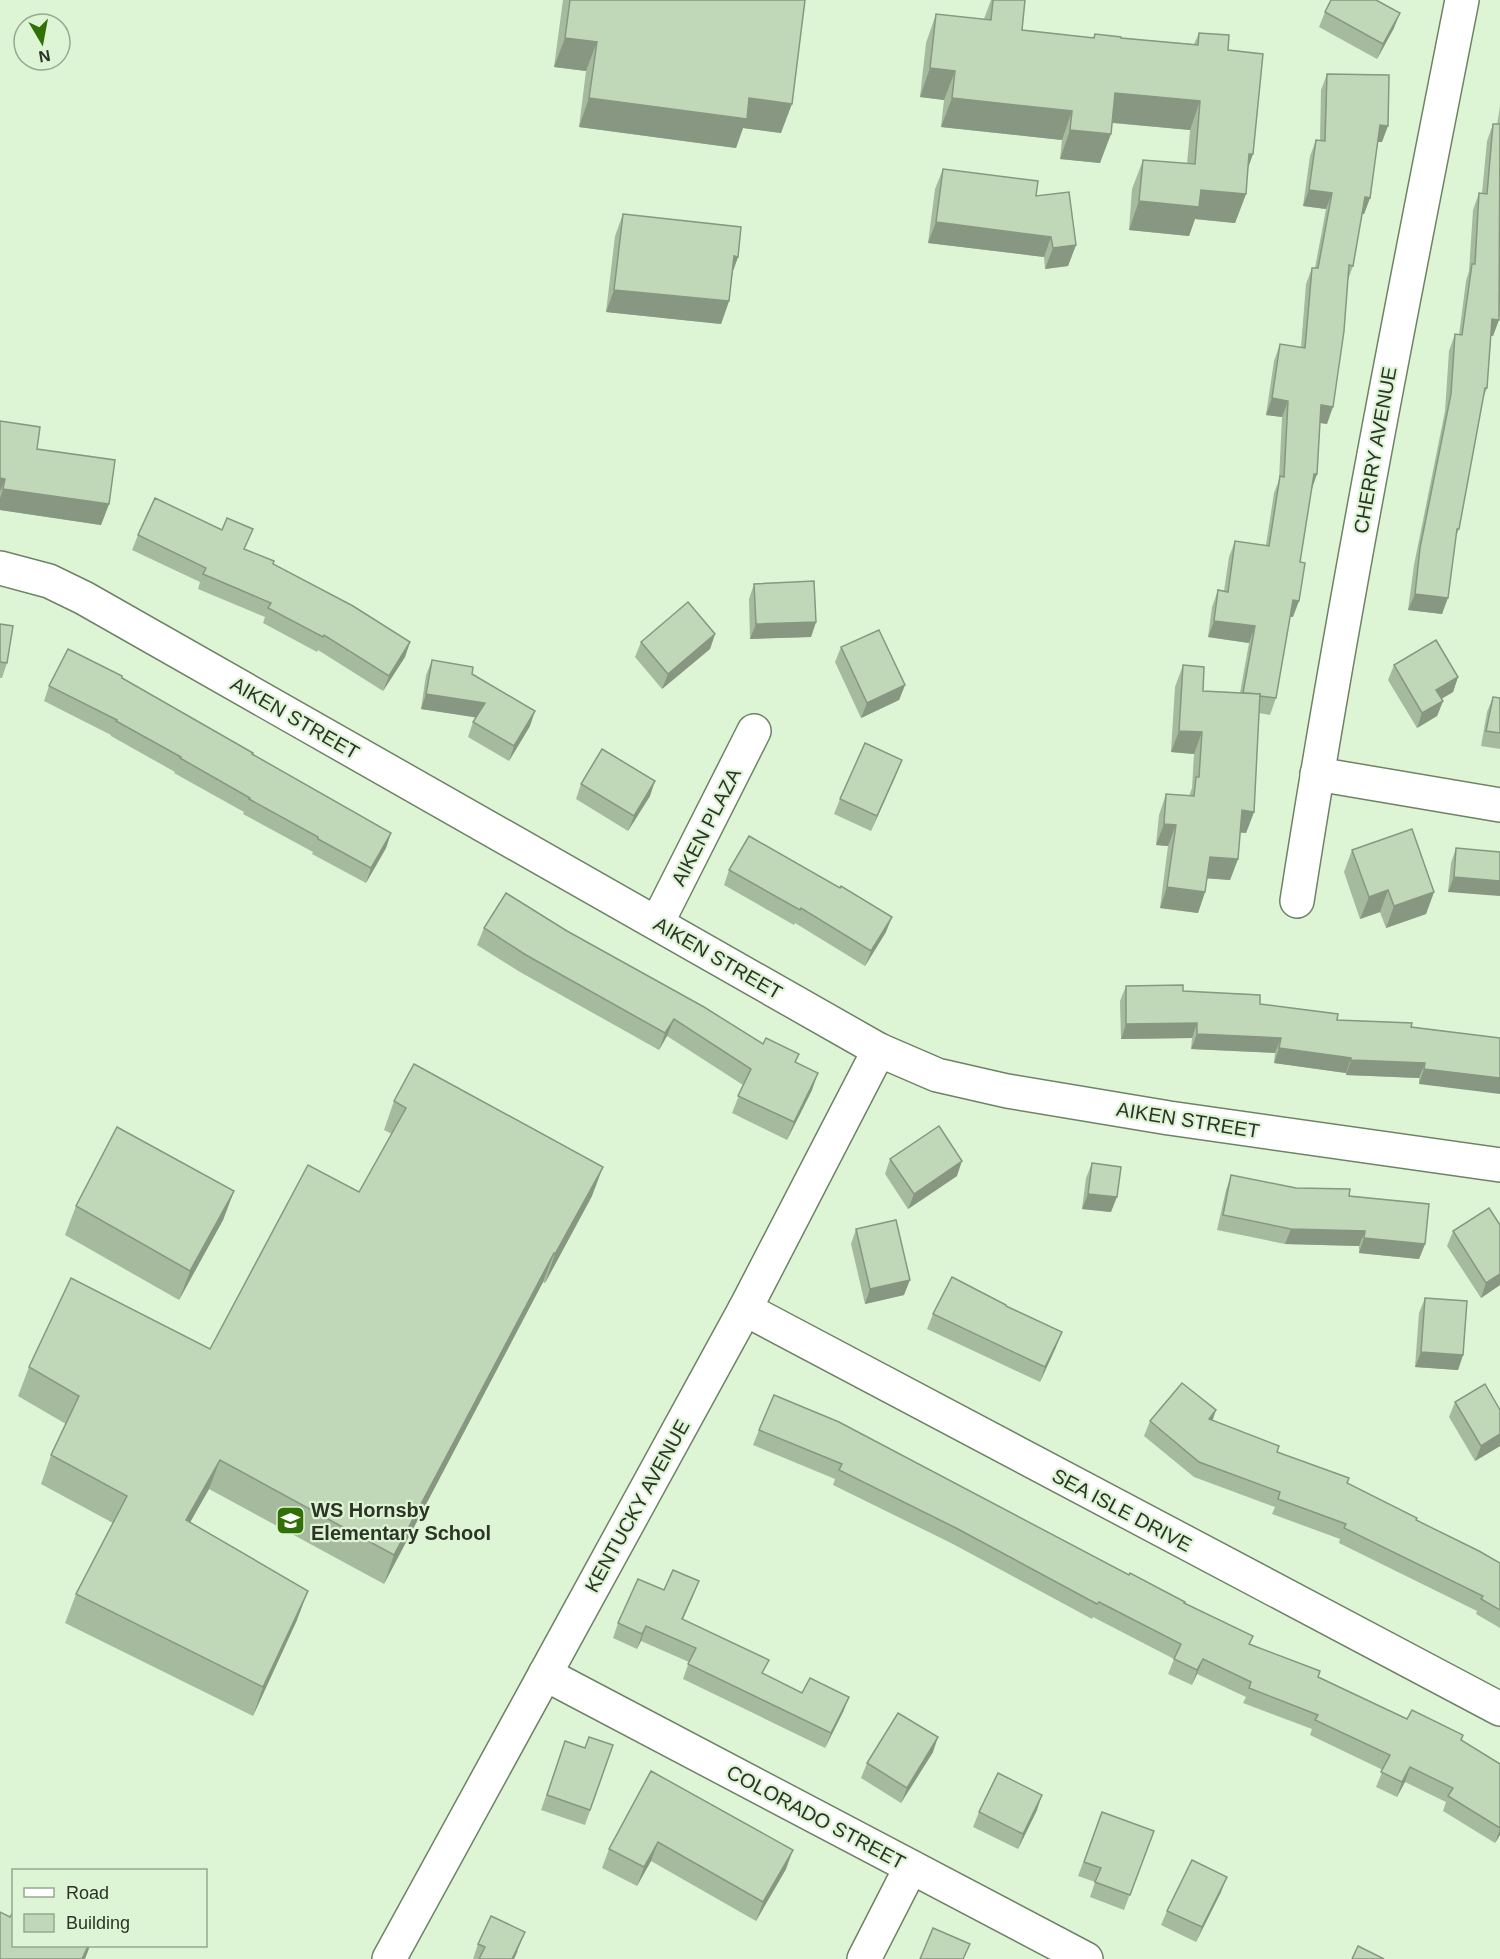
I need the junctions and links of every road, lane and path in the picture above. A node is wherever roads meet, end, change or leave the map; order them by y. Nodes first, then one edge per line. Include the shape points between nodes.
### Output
1 (1462, 0) edge
2 (0, 568) edge
3 (754, 731) dead end
4 (1317, 774) junction
5 (1500, 805) edge
6 (1297, 901) dead end
7 (657, 923) junction
8 (879, 1050) junction
9 (1500, 1165) edge
10 (745, 1309) junction
11 (545, 1674) junction
12 (1500, 1709) edge
13 (911, 1867) junction
14 (389, 1959) edge
15 (864, 1959) edge
16 (1086, 1959) edge

1 - 4 street, CHERRY AVENUE via 1396,332
2 - 7 street, AIKEN STREET via 49,581 84,598
3 - 7 street, AIKEN PLAZA
4 - 5 street
4 - 6 street, CHERRY AVENUE
7 - 8 street, AIKEN STREET
8 - 9 street, AIKEN STREET via 937,1075 1007,1091
8 - 10 street, KENTUCKY AVENUE
10 - 11 street, KENTUCKY AVENUE
10 - 12 street, SEA ISLE DRIVE
11 - 13 street, COLORADO STREET
11 - 14 street, KENTUCKY AVENUE
13 - 15 street
13 - 16 street, COLORADO STREET

